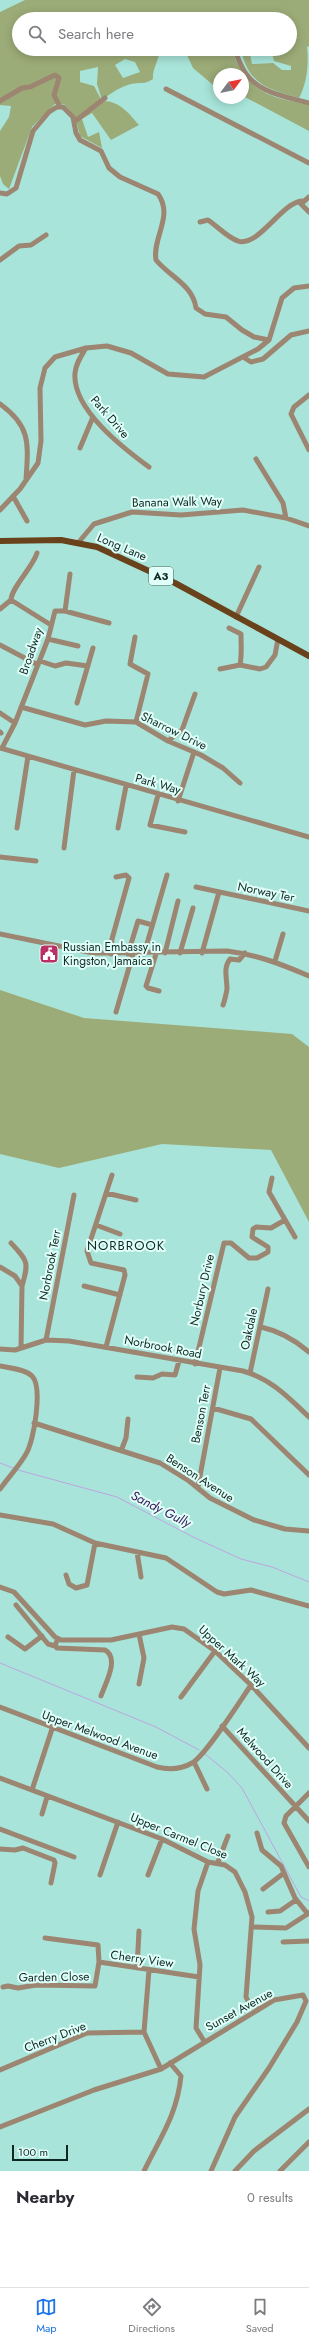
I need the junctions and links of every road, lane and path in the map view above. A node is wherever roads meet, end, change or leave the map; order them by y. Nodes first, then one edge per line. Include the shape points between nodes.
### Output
1 (237, 56) edge
2 (166, 89) dead end
3 (105, 98) dead end
4 (0, 101) edge
5 (309, 103) edge
6 (60, 107) junction
7 (74, 122) junction
8 (309, 163) edge
9 (0, 193) edge
10 (309, 197) edge
11 (302, 201) junction
12 (309, 212) edge
13 (200, 222) dead end
14 (46, 235) dead end
15 (0, 260) edge
16 (309, 286) edge
17 (309, 331) edge
18 (269, 340) junction
19 (86, 348) junction
20 (243, 358) junction
21 (309, 395) edge
22 (0, 404) edge
23 (94, 417) junction
24 (80, 448) dead end
25 (309, 450) edge
26 (256, 459) dead end
27 (149, 467) dead end
28 (26, 481) junction
29 (13, 496) junction
30 (0, 510) edge
31 (286, 518) junction
32 (27, 522) dead end
33 (309, 526) edge
34 (0, 541) edge
35 (78, 543) junction
36 (37, 553) dead end
37 (259, 567) dead end
38 (70, 574) dead end
39 (11, 600) junction
40 (0, 609) edge
41 (65, 611) junction
42 (236, 617) junction
43 (109, 623) dead end
44 (51, 625) junction
45 (230, 628) dead end
46 (135, 637) dead end
47 (48, 639) junction
48 (278, 639) junction
49 (0, 645) edge
50 (78, 646) dead end
51 (93, 648) dead end
52 (309, 656) edge
53 (39, 663) junction
54 (88, 666) junction
55 (240, 666) junction
56 (220, 669) dead end
57 (195, 694) dead end
58 (77, 703) dead end
59 (21, 707) junction
60 (0, 713) edge
61 (136, 722) junction
62 (15, 723) junction
63 (168, 740) junction
64 (1, 748) edge
65 (194, 752) junction
66 (28, 756) junction
67 (74, 770) junction
68 (240, 783) dead end
69 (126, 786) junction
70 (158, 795) junction
71 (178, 800) junction
72 (17, 828) dead end
73 (118, 828) dead end
74 (184, 832) dead end
75 (309, 837) edge
76 (64, 848) dead end
77 (0, 857) edge
78 (36, 861) dead end
79 (167, 875) dead end
80 (116, 877) dead end
81 (196, 887) dead end
82 (219, 892) junction
83 (178, 901) dead end
84 (193, 908) dead end
85 (309, 911) edge
86 (149, 924) dead end
87 (0, 934) edge
88 (283, 934) dead end
89 (166, 953) junction
90 (180, 953) junction
91 (202, 953) junction
92 (245, 953) junction
93 (111, 954) junction
94 (130, 954) junction
95 (144, 954) junction
96 (156, 954) junction
97 (275, 961) junction
98 (309, 976) edge
99 (159, 991) dead end
100 (224, 1005) dead end
101 (116, 1012) dead end
102 (112, 1175) dead end
103 (272, 1178) dead end
104 (106, 1193) junction
105 (74, 1195) dead end
106 (136, 1200) dead end
107 (285, 1220) junction
108 (96, 1225) junction
109 (120, 1234) dead end
110 (295, 1237) dead end
111 (11, 1243) dead end
112 (0, 1267) edge
113 (22, 1286) junction
114 (84, 1286) dead end
115 (268, 1289) dead end
116 (120, 1295) junction
117 (261, 1327) junction
118 (46, 1340) junction
119 (106, 1347) junction
120 (21, 1348) junction
121 (0, 1349) edge
122 (308, 1349) edge
123 (179, 1361) junction
124 (195, 1364) junction
125 (0, 1366) edge
126 (220, 1368) junction
127 (250, 1373) junction
128 (137, 1377) dead end
129 (213, 1408) junction
130 (309, 1417) edge
131 (128, 1419) dead end
132 (34, 1423) junction
133 (121, 1451) junction
134 (309, 1475) edge
135 (198, 1487) junction
136 (0, 1489) edge
137 (0, 1514) edge
138 (309, 1531) edge
139 (95, 1543) junction
140 (137, 1552) junction
141 (66, 1575) dead end
142 (141, 1577) dead end
143 (0, 1587) edge
144 (16, 1605) dead end
145 (309, 1606) edge
146 (139, 1634) junction
147 (42, 1636) junction
148 (8, 1637) dead end
149 (58, 1639) junction
150 (55, 1646) junction
151 (215, 1651) junction
152 (139, 1684) dead end
153 (251, 1685) junction
154 (101, 1696) dead end
155 (181, 1697) dead end
156 (0, 1707) edge
157 (222, 1726) junction
158 (52, 1729) junction
159 (309, 1748) edge
160 (194, 1762) junction
161 (0, 1778) edge
162 (207, 1788) dead end
163 (32, 1790) junction
164 (309, 1793) edge
165 (47, 1797) junction
166 (295, 1806) junction
167 (42, 1814) dead end
168 (309, 1821) edge
169 (118, 1822) junction
170 (0, 1830) edge
171 (257, 1833) dead end
172 (228, 1836) dead end
173 (162, 1839) junction
174 (43, 1846) junction
175 (0, 1849) edge
176 (40, 1853) junction
177 (74, 1857) dead end
178 (208, 1862) junction
179 (218, 1862) junction
180 (309, 1867) edge
181 (284, 1873) junction
182 (100, 1874) dead end
183 (148, 1875) dead end
184 (51, 1883) dead end
185 (262, 1889) dead end
186 (296, 1900) junction
187 (268, 1912) dead end
188 (308, 1913) edge
189 (252, 1928) junction
190 (139, 1931) dead end
191 (45, 1938) dead end
192 (309, 1941) edge
193 (283, 1942) dead end
194 (99, 1962) junction
195 (137, 1968) junction
196 (149, 1970) junction
197 (199, 1977) junction
198 (2, 1987) edge
199 (258, 2008) junction
200 (144, 2032) junction
201 (204, 2041) junction
202 (170, 2063) junction
203 (161, 2069) junction
204 (0, 2070) edge
205 (309, 2109) edge
206 (0, 2127) edge
207 (309, 2142) edge
208 (144, 2171) edge
209 (211, 2171) edge
210 (235, 2171) edge
211 (280, 2171) edge

1 - 5 street via 243,69 259,88
2 - 8 street
3 - 7 street
4 - 6 street via 22,88 30,87 55,75 59,78 54,95
6 - 7 street via 69,111
6 - 9 street via 49,112 34,132 16,188 7,194
7 - 18 street via 80,140 101,151 109,168 120,177 158,194 162,199 163,226 156,250 156,260 190,292 195,299 196,308 205,314 226,317 254,337
10 - 11 street
11 - 12 street via 303,207
11 - 13 street via 293,204 248,240 238,241 208,220
14 - 15 street via 31,245 19,246
16 - 18 street via 294,288 282,298
17 - 20 street via 291,335 263,359 250,362
18 - 20 street
19 - 20 street via 118,347 168,374 187,377 214,374 229,363
19 - 23 street, Park Drive via 78,360 75,383 81,400
19 - 28 street via 55,356 45,368 40,388 39,459
21 - 25 street via 294,407 290,414
22 - 28 street via 18,421 25,434 28,445
23 - 24 street
23 - 27 street, Park Drive via 128,452
26 - 31 street via 283,503
28 - 29 street
29 - 30 street
29 - 32 street
31 - 33 street, Banana Walk Way
31 - 35 street, Banana Walk Way via 243,510 181,515 132,512 94,524
34 - 35 main road, Long Lane / A3 via 61,540
35 - 42 main road, Long Lane / A3 via 97,547 146,569
36 - 39 street via 12,594
37 - 42 street
38 - 41 street
39 - 40 street
39 - 44 street
41 - 43 street
41 - 44 street, Broadway via 55,611
42 - 48 main road, Long Lane / A3
44 - 47 street, Broadway
45 - 55 street via 241,634 240,645 243,651
46 - 61 street via 130,664 148,674
47 - 50 street
47 - 53 street, Broadway
48 - 52 main road, Long Lane / A3
48 - 55 street via 275,655 266,667 260,669
49 - 53 street
51 - 54 street
53 - 54 street via 55,666 66,663
53 - 59 street, Broadway
54 - 58 street
55 - 56 street
57 - 63 street via 182,730
59 - 61 street, Sharrow Drive via 85,725 106,721
59 - 62 street, Broadway
60 - 62 street
61 - 63 street, Sharrow Drive
62 - 64 street, Broadway
63 - 65 street, Sharrow Drive
64 - 66 street, Park Way
65 - 68 street, Sharrow Drive via 223,768
65 - 71 street
66 - 67 street, Park Way
66 - 72 street
67 - 69 street, Park Way
67 - 76 street
69 - 70 street, Park Way
69 - 73 street
70 - 71 street, Park Way
70 - 74 street via 150,825
71 - 75 street, Park Way
77 - 78 street
79 - 95 street
80 - 93 street via 126,875 129,878 112,939
81 - 82 street, Norway Ter
82 - 85 street, Norway Ter
82 - 91 street, Norway Ter
83 - 89 street
84 - 90 street
86 - 94 street via 138,921
87 - 93 street via 93,953
88 - 97 street
89 - 90 street
89 - 96 street
90 - 91 street
91 - 92 street
92 - 97 street
92 - 100 street via 239,960 230,959 228,962
93 - 94 street
94 - 95 street
94 - 101 street
95 - 96 street
96 - 99 street via 146,986
97 - 98 street
102 - 104 street
103 - 107 street via 269,1192
104 - 106 street
104 - 108 street
105 - 118 street, Norbrook Terr
107 - 110 street
107 - 124 street, Norbury Drive via 271,1228 252,1229 252,1236 268,1247 265,1255 249,1258 229,1242 223,1245
108 - 109 street
108 - 116 street via 87,1251 88,1260 124,1270
111 - 113 street via 26,1262 27,1273
112 - 113 street via 15,1276
113 - 120 street
114 - 116 street
115 - 117 street, Oakdale
116 - 119 street
117 - 122 street via 277,1331
117 - 127 street, Oakdale
118 - 119 street, Norbrook Road
118 - 120 street, Norbrook Road
119 - 123 street, Norbrook Road
120 - 121 street, Norbrook Road
123 - 124 street, Norbrook Road
123 - 128 street via 175,1375
124 - 126 street, Norbrook Road
125 - 132 street via 25,1372 35,1380 37,1394
126 - 127 street, Norbrook Road
126 - 129 street, Benson Terr
127 - 130 street, Norbrook Road via 279,1389
129 - 134 street via 251,1419
129 - 135 street, Benson Terr
131 - 133 street via 126,1438
132 - 133 street, Benson Avenue
132 - 136 street via 26,1453
133 - 135 street, Benson Avenue via 160,1463
135 - 138 street, Benson Avenue via 210,1498 254,1520 285,1529
137 - 139 street via 53,1524
139 - 140 street
139 - 141 street via 87,1585 76,1588 69,1584
140 - 142 street
140 - 145 street via 172,1561 217,1592 224,1594 251,1590
143 - 149 street via 14,1592
144 - 147 street
146 - 149 street, Upper Mark Way via 111,1640
146 - 151 street, Upper Mark Way via 178,1627 191,1632
146 - 152 street via 144,1658
147 - 148 street via 25,1649
147 - 150 street via 50,1645
149 - 150 street
150 - 154 street via 105,1650 111,1654 113,1660
151 - 153 street, Upper Mark Way
151 - 155 street
153 - 157 street
153 - 159 street, Upper Mark Way
156 - 158 street, Upper Melwood Avenue
157 - 160 street
157 - 166 street, Melwood Drive
158 - 160 street, Upper Melwood Avenue via 156,1767 176,1769
158 - 163 street
160 - 162 street
161 - 163 street, Upper Carmel Close
163 - 165 street, Upper Carmel Close
164 - 166 street
165 - 167 street
165 - 169 street, Upper Carmel Close
166 - 168 street, Melwood Drive
166 - 180 street via 286,1816 284,1823
169 - 173 street, Upper Carmel Close
169 - 182 street
170 - 174 street
171 - 181 street via 262,1850 278,1863
172 - 179 street
173 - 178 street, Upper Carmel Close
173 - 183 street
174 - 176 street
174 - 177 street
175 - 176 street via 15,1850 22,1847
176 - 184 street via 55,1862
178 - 179 street, Upper Carmel Close
178 - 197 street via 198,1891 194,1929 200,1966
179 - 189 street, Upper Carmel Close via 235,1872 242,1884 252,1916
181 - 185 street
181 - 186 street
186 - 187 street via 280,1911
186 - 188 street
188 - 189 street via 286,1928
189 - 199 street, Upper Carmel Close via 246,1996 249,2003
190 - 195 street
191 - 194 street, Cherry View via 98,1945
192 - 193 street
194 - 195 street, Cherry View
194 - 198 street, Garden Close via 96,1985 93,1987
195 - 196 street, Cherry View
196 - 197 street, Cherry View
196 - 200 street
197 - 201 street via 196,2028
199 - 201 street, Sunset Avenue
199 - 209 street, Sunset Avenue via 277,1998 303,1995 306,2002 269,2068 235,2117
200 - 203 street
200 - 204 street, Cherry Drive via 87,2033
201 - 202 street, Sunset Avenue
202 - 203 street, Sunset Avenue
202 - 208 street via 181,2076 179,2089 168,2126
203 - 206 street, Sunset Avenue via 94,2090
205 - 210 street via 254,2151
207 - 211 street

